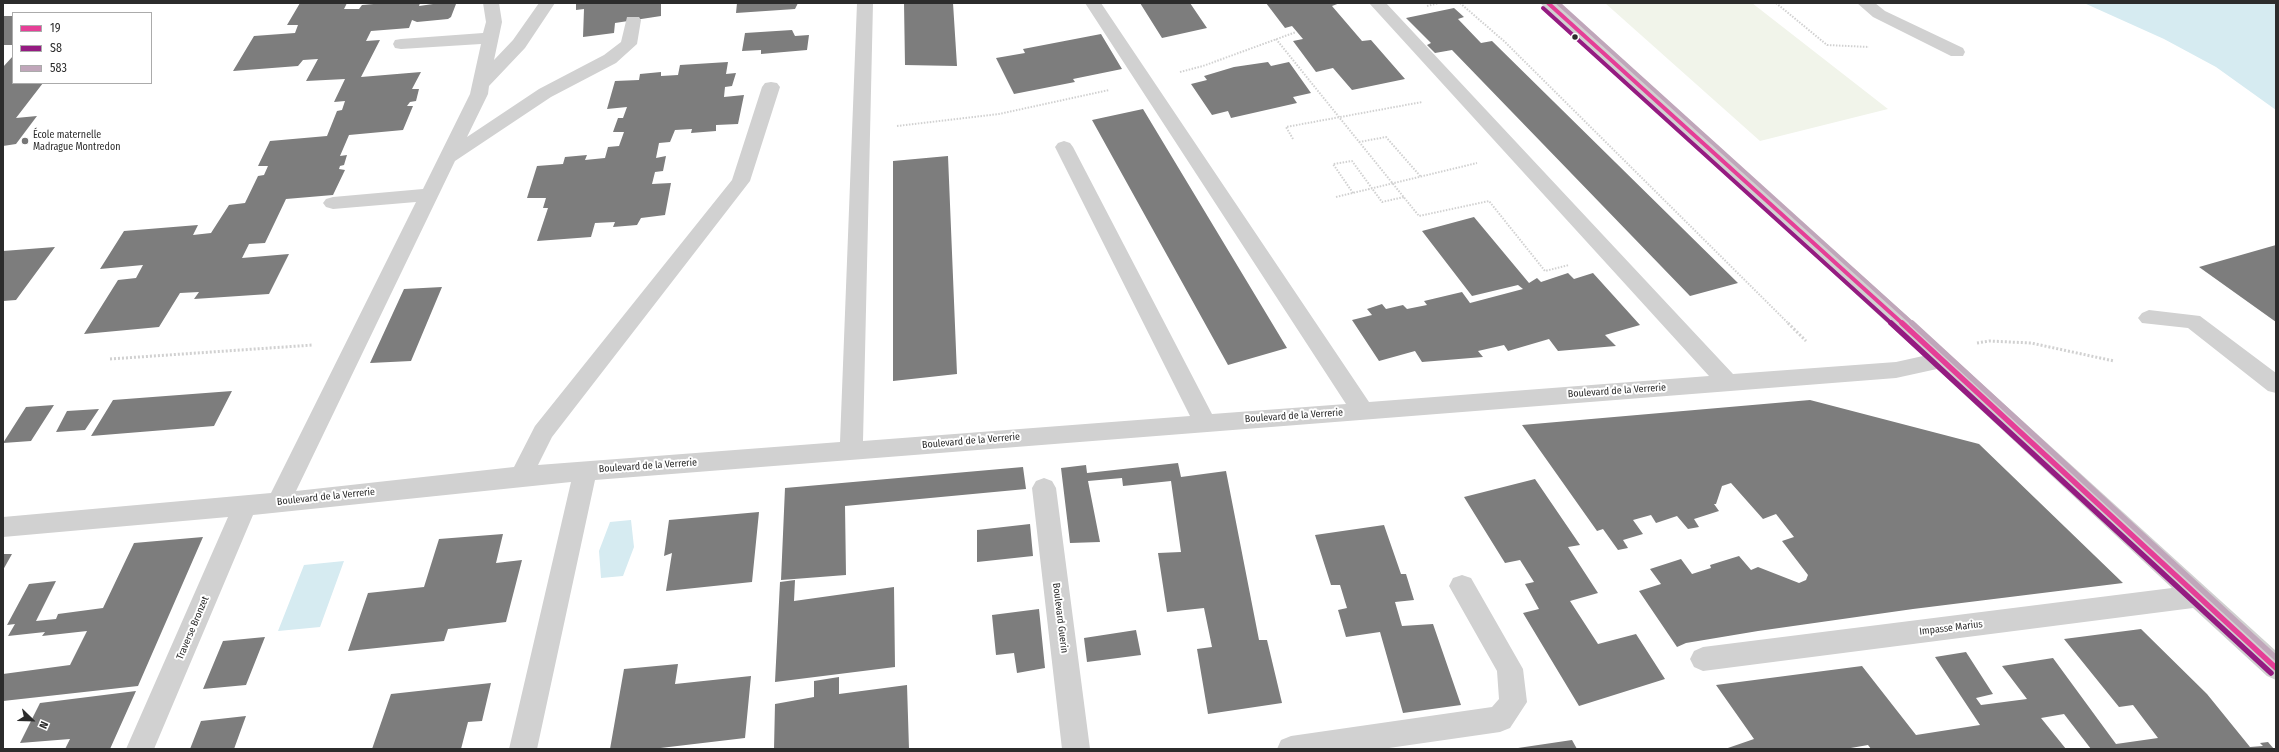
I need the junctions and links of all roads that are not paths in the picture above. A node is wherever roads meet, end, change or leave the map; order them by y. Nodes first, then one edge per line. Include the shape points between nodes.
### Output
1 (491, 3) edge
2 (547, 3) edge
3 (865, 3) edge
4 (1093, 3) edge
5 (1377, 3) edge
6 (1548, 3) edge
7 (1865, 3) edge
8 (633, 20) dead end
9 (490, 38) junction
10 (401, 44) dead end
11 (1957, 52) dead end
12 (481, 85) junction
13 (771, 87) dead end
14 (1064, 147) dead end
15 (448, 158) junction
16 (429, 195) junction
17 (333, 203) dead end
18 (2149, 318) dead end
19 (1940, 360) junction
20 (1727, 382) junction
21 (2276, 385) edge
22 (1363, 410) junction
23 (1205, 423) junction
24 (851, 451) junction
25 (585, 471) junction
26 (521, 476) junction
27 (1044, 488) dead end
28 (279, 502) junction
29 (245, 506) junction
30 (3, 527) edge
31 (1462, 586) dead end
32 (2199, 596) junction
33 (1703, 659) dead end
34 (2276, 668) edge
35 (140, 749) edge
36 (523, 749) edge
37 (1076, 749) edge
38 (1291, 749) edge

1 - 9 street via 494,22
2 - 12 street via 519,44
3 - 24 street
4 - 22 street
5 - 20 street
6 - 19 street
7 - 11 street via 1879,14
8 - 15 street via 629,44 610,59 545,93
9 - 10 street
9 - 12 street
12 - 15 street
13 - 26 street via 741,181 543,432
14 - 23 street
15 - 16 street
16 - 17 street
16 - 28 street
18 - 21 street via 2193,321
19 - 20 street, Boulevard de la Verrerie via 1896,370
19 - 32 street
20 - 22 street, Boulevard de la Verrerie
22 - 23 street, Boulevard de la Verrerie
23 - 24 street, Boulevard de la Verrerie
24 - 25 street, Boulevard de la Verrerie
25 - 26 street, Boulevard de la Verrerie
25 - 36 street
26 - 28 street, Boulevard de la Verrerie
27 - 37 street, Boulevard Guerin
28 - 29 street, Boulevard de la Verrerie
29 - 30 street, Boulevard de la Verrerie
29 - 35 street, Traverse Bronzet
31 - 38 street via 1510,669 1513,702 1500,719
32 - 33 street, Impasse Marius
32 - 34 street

